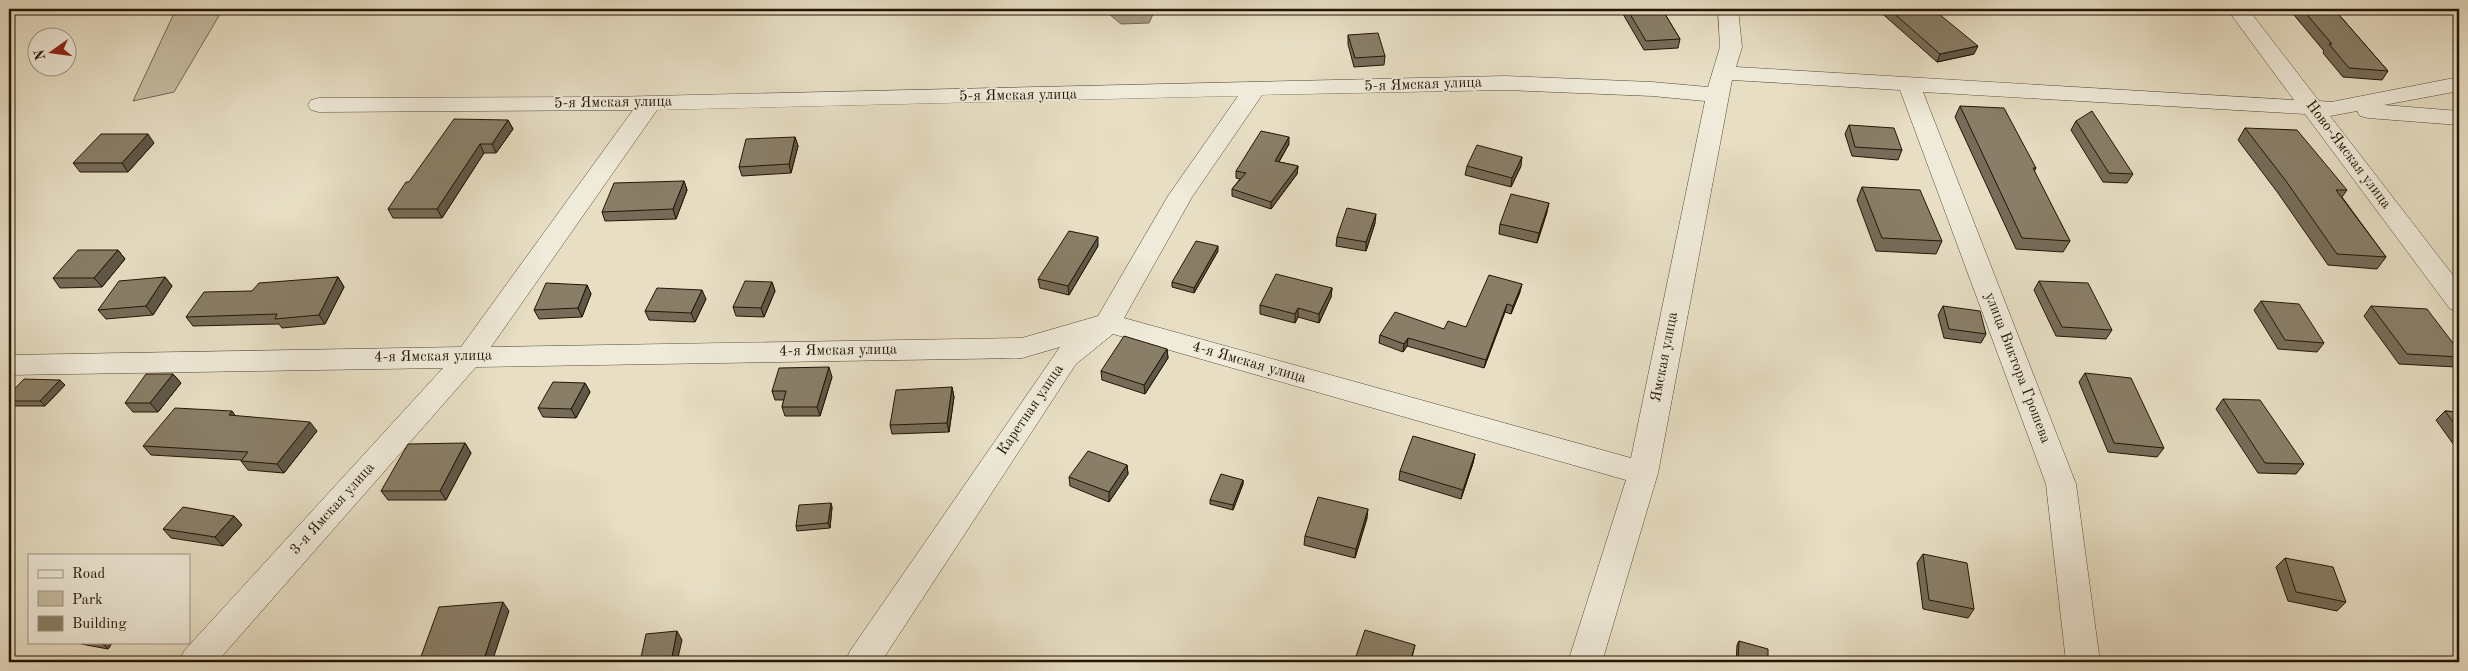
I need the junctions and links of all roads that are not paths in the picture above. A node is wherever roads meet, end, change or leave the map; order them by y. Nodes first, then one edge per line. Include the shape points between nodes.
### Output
1 (1728, 9) edge
2 (2237, 9) edge
3 (1724, 72) junction
4 (1909, 84) junction
5 (2459, 84) edge
6 (1254, 90) junction
7 (651, 102) junction
8 (319, 104) dead end
9 (2322, 108) junction
10 (2459, 118) edge
11 (2459, 302) edge
12 (1108, 323) junction
13 (470, 356) junction
14 (9, 365) edge
15 (1643, 473) junction
16 (196, 662) edge
17 (862, 662) edge
18 (1585, 662) edge
19 (2083, 662) edge

1 - 3 street, Ямская улица
2 - 9 street, Ново-Ямская улица
3 - 4 street, 5-я Ямская улица
3 - 6 street, 5-я Ямская улица via 1652,89 1505,83
3 - 15 street, Ямская улица
4 - 9 street, 5-я Ямская улица
4 - 19 street, улица Виктора Грошева via 2061,484
5 - 9 street
6 - 7 street, 5-я Ямская улица
6 - 12 street, Каретная улица via 1180,196
7 - 8 street, 5-я Ямская улица
7 - 13 street, 3-я Ямская улица
9 - 10 street
9 - 11 street, Ново-Ямская улица
12 - 13 street, 4-я Ямская улица via 1022,348
12 - 15 street, 4-я Ямская улица
12 - 17 street, Каретная улица via 1066,357
13 - 14 street, 4-я Ямская улица
13 - 16 street, 3-я Ямская улица
15 - 18 street, Ямская улица

